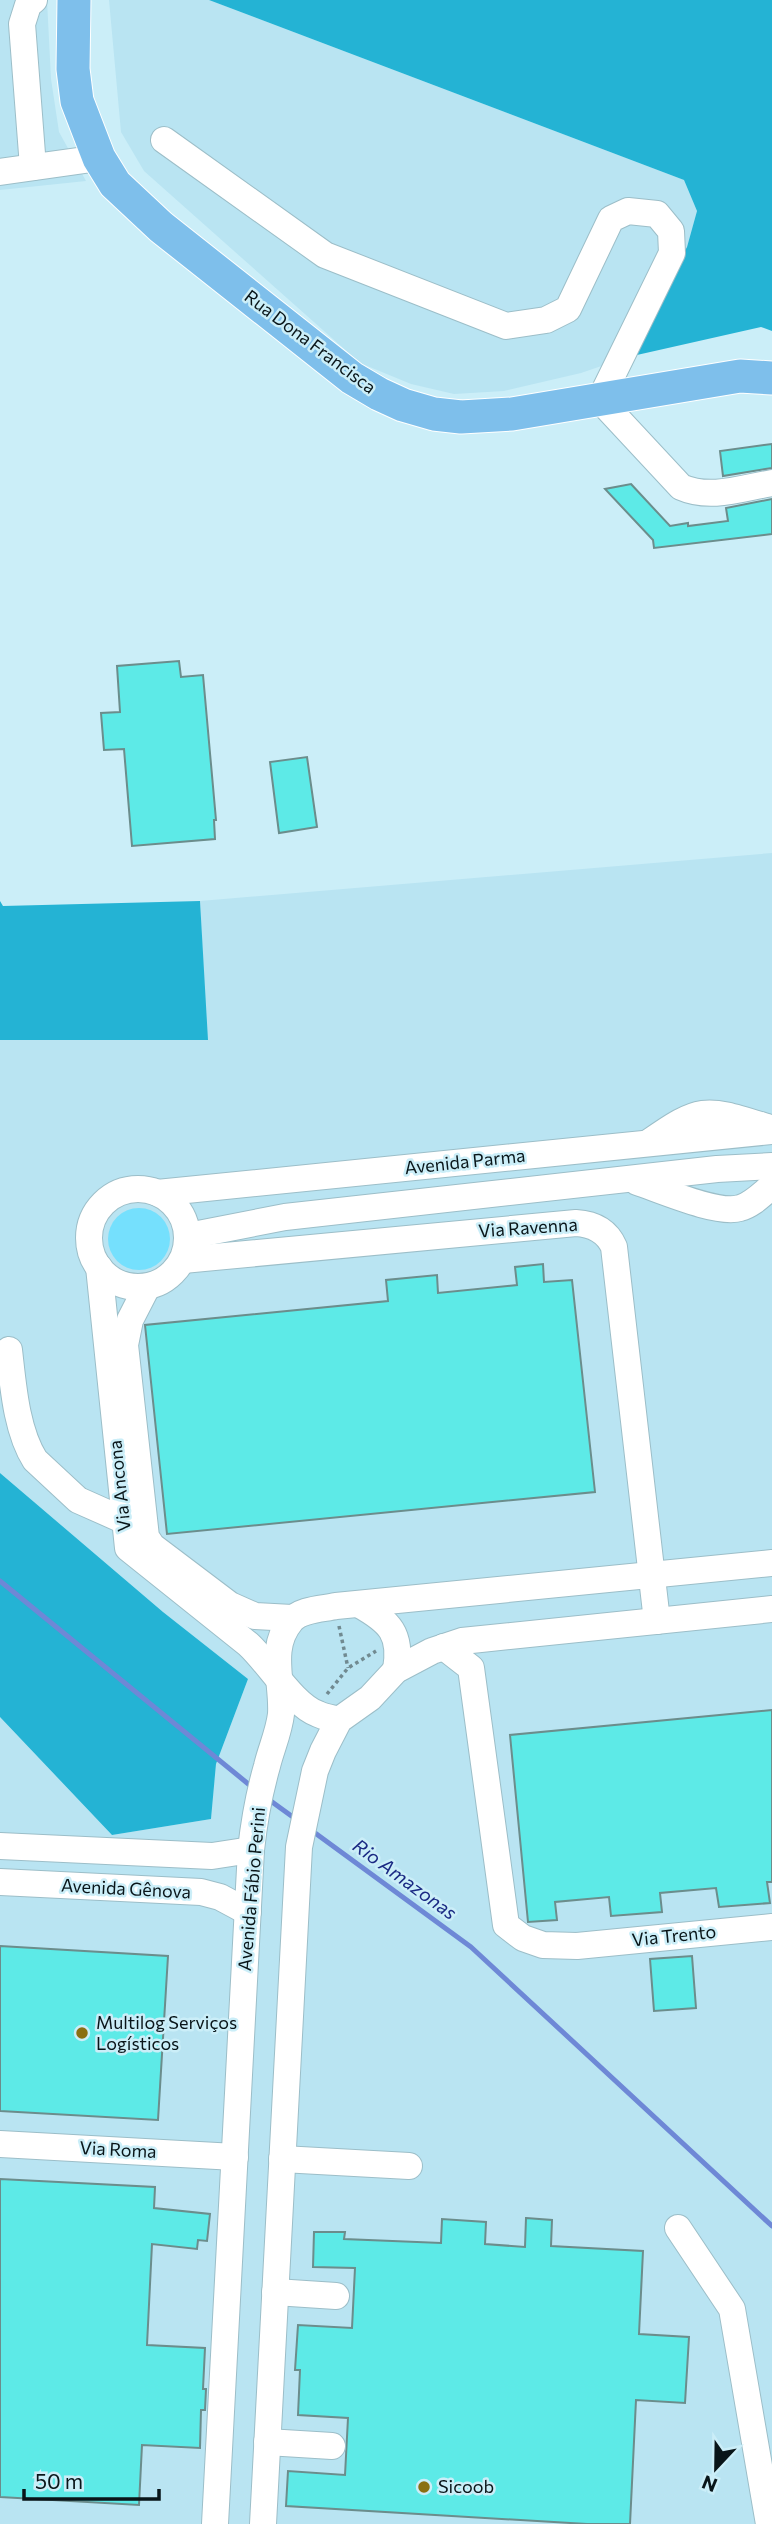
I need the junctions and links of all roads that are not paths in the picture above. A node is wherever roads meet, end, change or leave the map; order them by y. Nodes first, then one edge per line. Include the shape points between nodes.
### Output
1 (34, 0) edge
2 (74, 0) edge
3 (164, 140) dead end
4 (99, 159) junction
5 (33, 167) junction
6 (0, 172) edge
7 (772, 378) edge
8 (600, 400) junction
9 (772, 483) edge
10 (772, 1130) edge
11 (772, 1166) edge
12 (629, 1179) junction
13 (772, 1186) edge
14 (158, 1194) junction
15 (185, 1248) junction
16 (99, 1267) junction
17 (147, 1287) junction
18 (9, 1350) dead end
19 (123, 1520) junction
20 (772, 1563) edge
21 (652, 1575) junction
22 (348, 1606) junction
23 (772, 1609) edge
24 (292, 1618) junction
25 (657, 1621) junction
26 (444, 1647) junction
27 (397, 1670) junction
28 (279, 1677) junction
29 (339, 1720) junction
30 (0, 1846) edge
31 (251, 1850) junction
32 (0, 1882) edge
33 (248, 1912) junction
34 (772, 1927) edge
35 (0, 2144) edge
36 (235, 2157) junction
37 (282, 2159) junction
38 (409, 2166) dead end
39 (678, 2228) dead end
40 (275, 2292) junction
41 (336, 2296) dead end
42 (267, 2442) junction
43 (332, 2446) dead end
44 (215, 2524) edge
45 (263, 2524) edge
46 (769, 2524) edge

1 - 5 street via 22,24
2 - 4 main road, Rua Dona Francisca via 77,101
3 - 8 street via 325,255 506,326 546,320 568,309 611,219 628,211 657,214 671,231 672,253
4 - 5 street
4 - 8 main road, Rua Dona Francisca via 114,184 161,227 352,378 379,394 434,414 461,417
5 - 6 street
7 - 8 main road, Rua Dona Francisca via 740,376
8 - 9 street via 681,487 706,494
10 - 14 street, Avenida Parma
11 - 12 street, Avenida Parma
12 - 13 street via 728,1210 741,1208
12 - 15 street, Avenida Parma via 285,1217
14 - 15 street via 179,1210
14 - 16 street via 130,1190 104,1203 93,1220 89,1241
15 - 17 street via 174,1272
15 - 21 street, Via Ravenna via 576,1223 596,1227 614,1247
16 - 17 street via 120,1284
16 - 19 street, Via Ancona
17 - 24 street, Via Ancona via 130,1320 125,1345 146,1537 230,1605 255,1616
18 - 19 street via 15,1401 34,1461 78,1500
19 - 28 street, Via Ancona via 132,1552 248,1644
20 - 21 street
21 - 22 street
21 - 25 street, Via Ravenna
22 - 24 street
22 - 27 street via 376,1614 389,1625 397,1639
23 - 25 street
24 - 28 street, Avenida Fábio Perini via 278,1646
25 - 26 street via 462,1641
26 - 27 street
26 - 34 street, Via Trento via 471,1668 506,1925 543,1945 576,1946
27 - 29 street via 370,1698
28 - 29 street via 302,1705
28 - 31 street, Avenida Fábio Perini via 281,1716
29 - 37 street via 323,1751 299,1847
30 - 31 street, Avenida Gênova via 212,1856
31 - 33 street, Avenida Fábio Perini
32 - 33 street, Avenida Gênova via 201,1892
33 - 36 street, Avenida Fábio Perini
35 - 36 street, Via Roma
36 - 44 street, Avenida Fábio Perini
37 - 38 street
37 - 40 street
39 - 46 street via 732,2309
40 - 41 street
40 - 42 street
42 - 43 street
42 - 45 street

